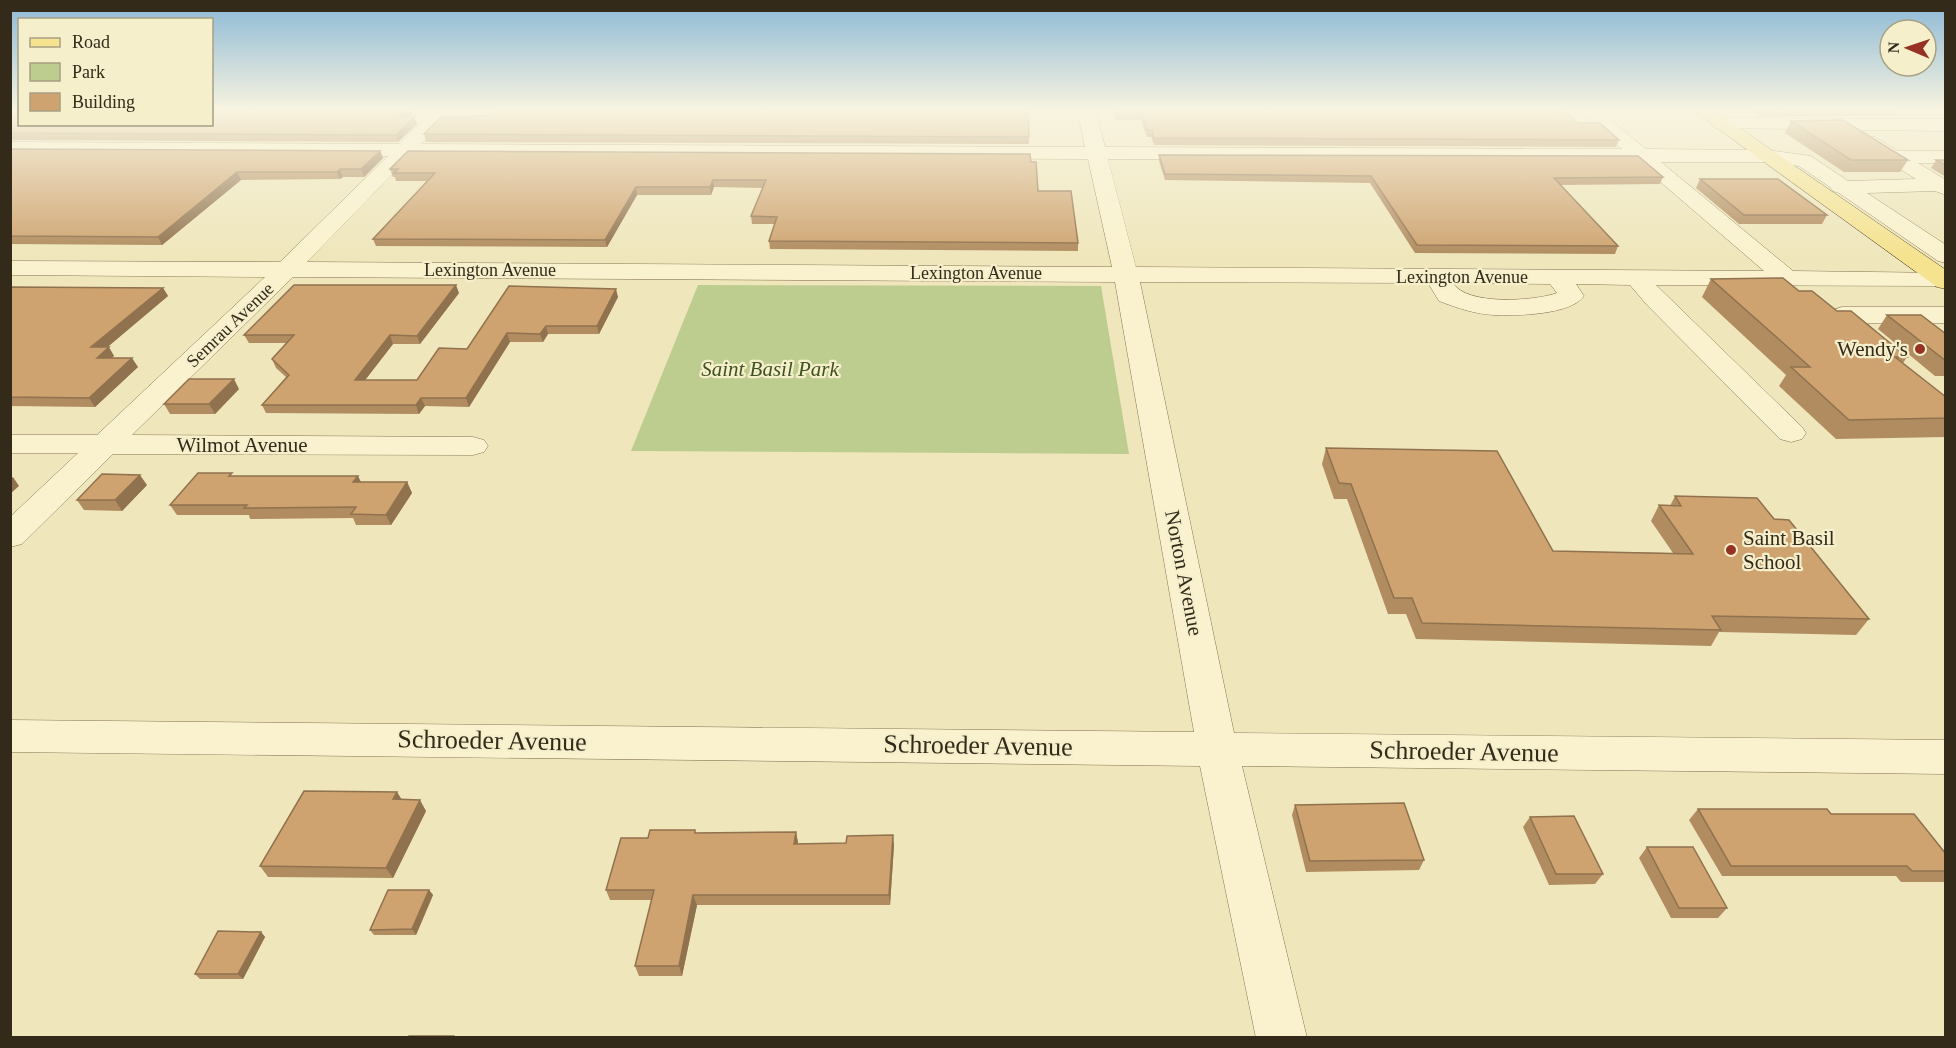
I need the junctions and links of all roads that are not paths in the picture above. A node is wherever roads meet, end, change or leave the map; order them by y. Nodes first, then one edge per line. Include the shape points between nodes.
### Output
1 (396, 158) edge
2 (1098, 158) edge
3 (1644, 158) edge
4 (1770, 158) edge
5 (1785, 158) edge
6 (1895, 158) edge
7 (1844, 186) junction
8 (1810, 187) junction
9 (1943, 187) edge
10 (1940, 255) edge
11 (10, 268) edge
12 (287, 269) junction
13 (1126, 274) junction
14 (1638, 278) junction
15 (1794, 279) junction
16 (1913, 314) junction
17 (1842, 315) junction
18 (1946, 315) edge
19 (1946, 340) edge
20 (1885, 351) edge
21 (1791, 433) dead end
22 (10, 444) edge
23 (106, 445) junction
24 (473, 446) dead end
25 (10, 536) edge
26 (10, 736) edge
27 (1217, 747) junction
28 (1946, 757) edge
29 (1282, 1038) edge

1 - 12 street, Semrau Avenue
2 - 13 street, Norton Avenue
3 - 15 street
4 - 8 main road
5 - 7 street via 1804,160
6 - 9 street
7 - 8 street
7 - 9 street
7 - 10 street
8 - 10 main road
10 - 15 street, Lexington Avenue
11 - 12 street, Lexington Avenue
12 - 13 street, Lexington Avenue
12 - 23 street, Semrau Avenue
13 - 14 street, Lexington Avenue via 1437,277 1448,296 1494,307 1548,305 1572,296 1557,277
13 - 27 street, Norton Avenue
14 - 15 street, Lexington Avenue
14 - 21 street
15 - 17 street
16 - 17 street
16 - 18 street
16 - 19 street
17 - 20 street
22 - 23 street, Wilmot Avenue
23 - 24 street, Wilmot Avenue
23 - 25 street, Semrau Avenue
26 - 27 street, Schroeder Avenue
27 - 28 street, Schroeder Avenue
27 - 29 street, Norton Avenue

